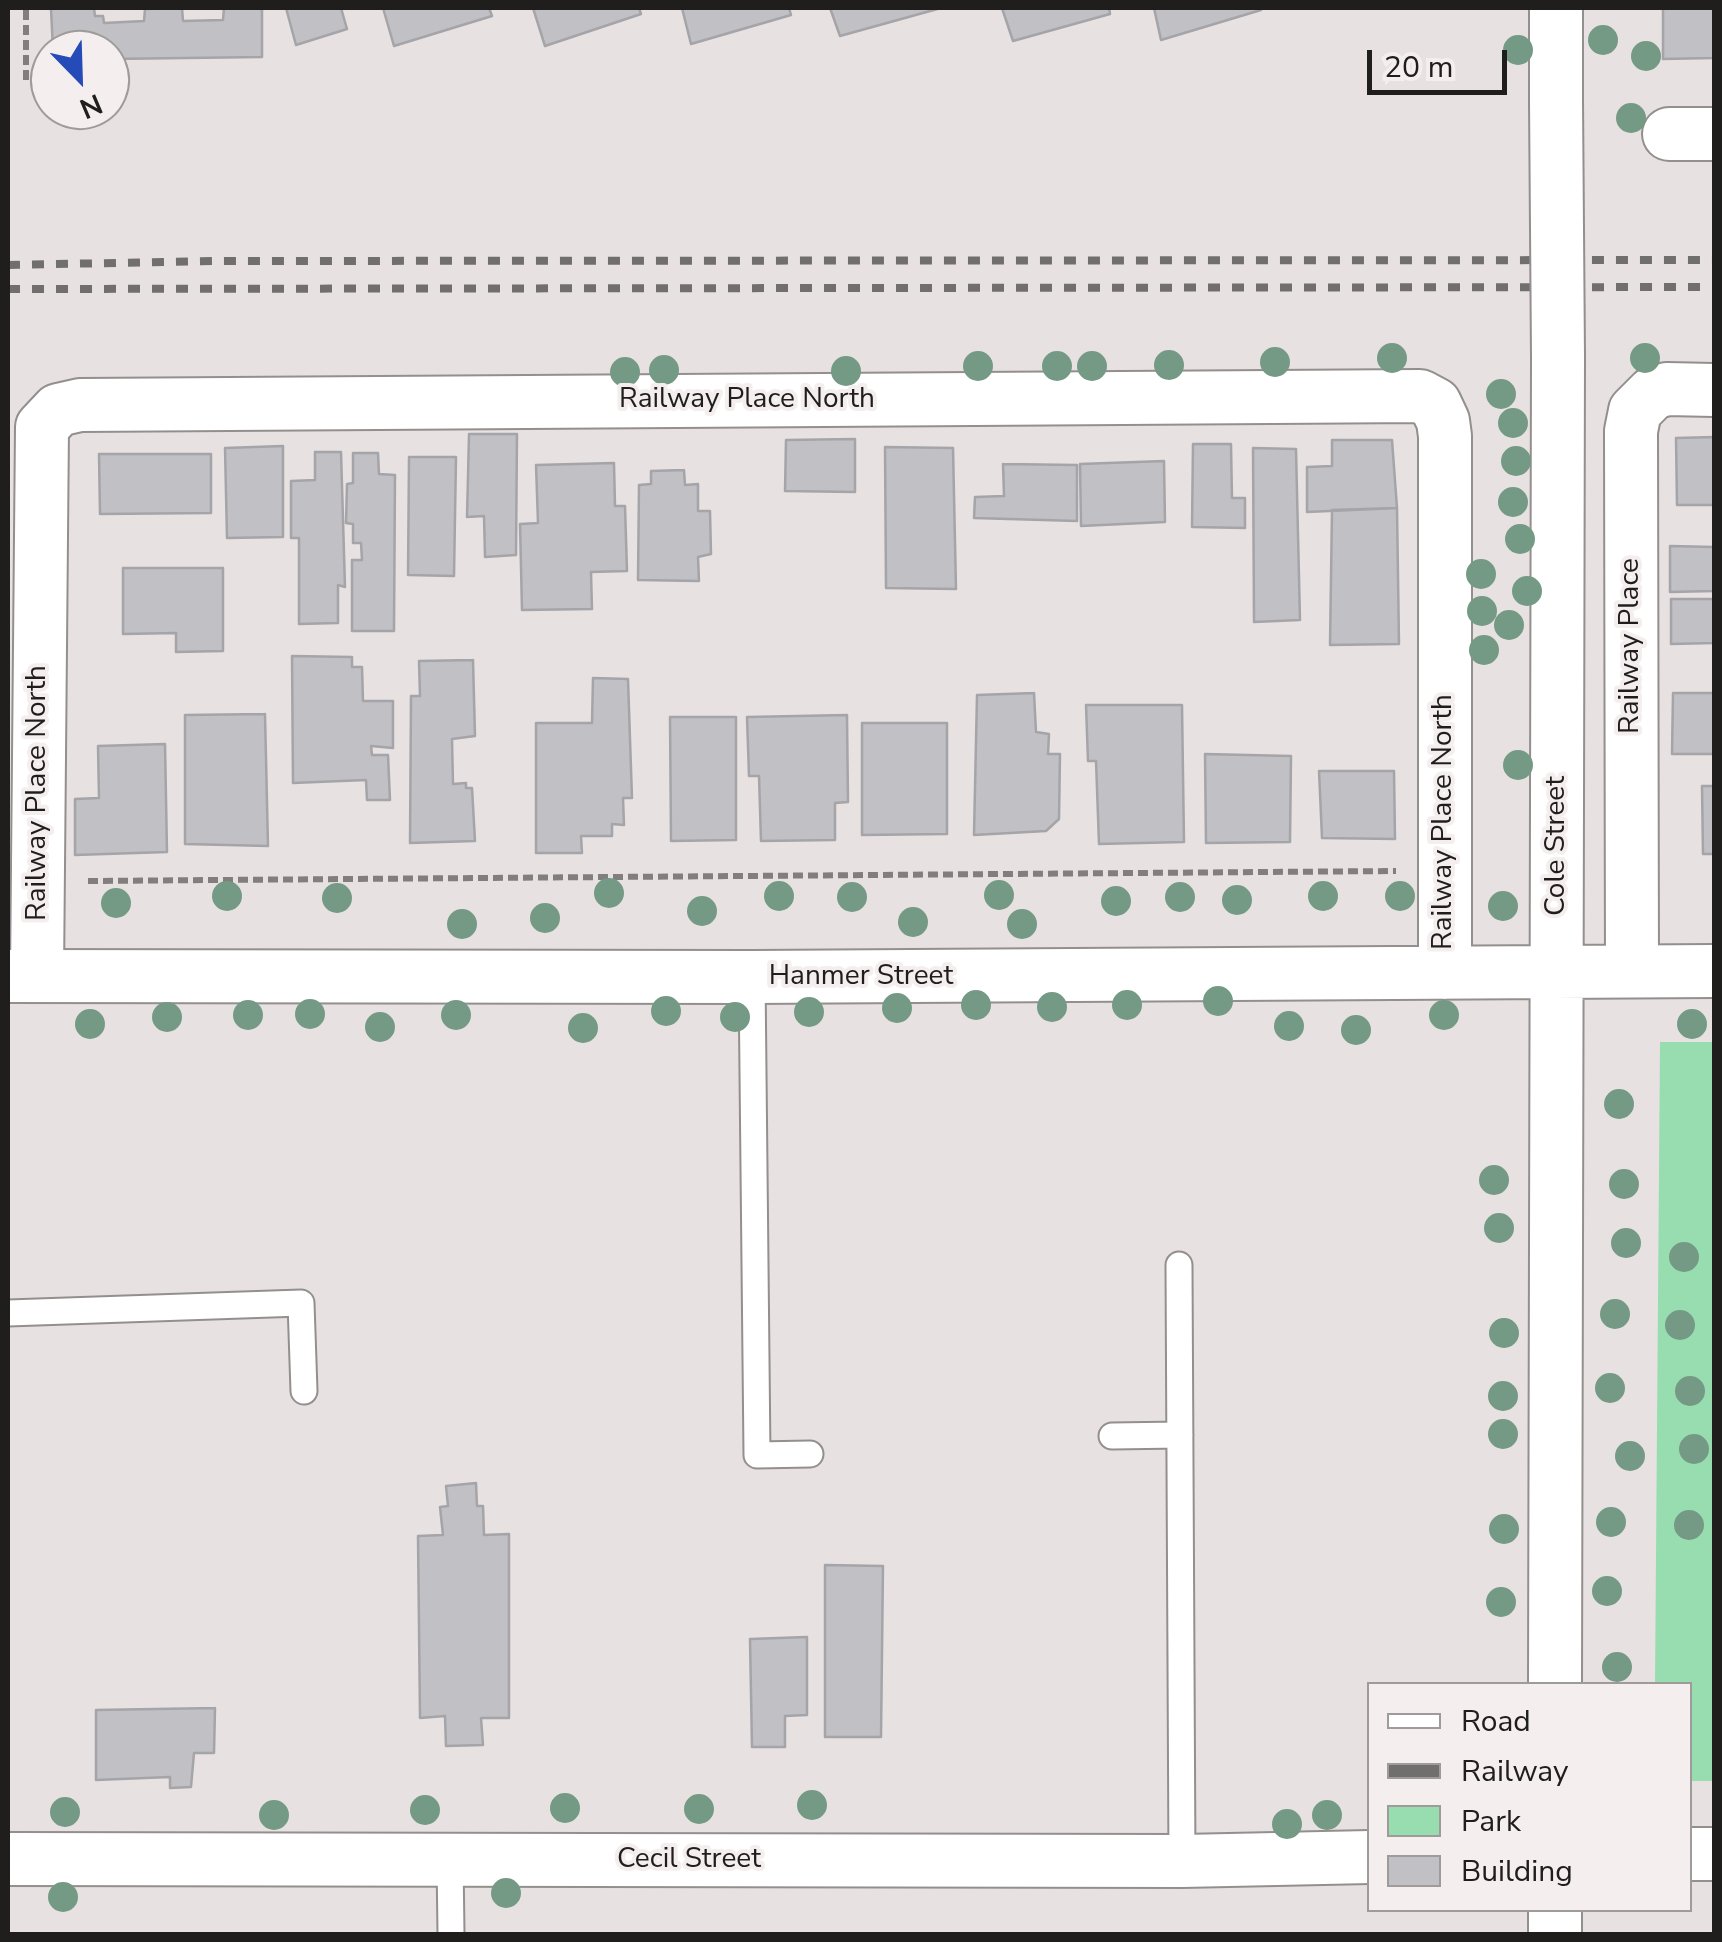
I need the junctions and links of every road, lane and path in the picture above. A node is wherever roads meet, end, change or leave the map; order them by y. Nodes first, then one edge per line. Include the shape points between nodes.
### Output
1 (26, 8) edge
2 (1556, 8) edge
3 (26, 80) dead end
4 (1714, 390) edge
5 (1443, 871) junction
6 (36, 881) junction
7 (1632, 970) junction
8 (1556, 971) junction
9 (1714, 971) edge
10 (1445, 973) junction
11 (22, 975) edge
12 (752, 978) junction
13 (1179, 1265) dead end
14 (8, 1313) edge
15 (304, 1391) dead end
16 (1180, 1435) junction
17 (1112, 1436) dead end
18 (810, 1454) dead end
19 (1555, 1682) edge
20 (1367, 1857) edge
21 (8, 1859) edge
22 (450, 1860) junction
23 (1182, 1861) junction
24 (451, 1934) edge

1 - 3 path
2 - 8 street, Cole Street, bridge
4 - 7 street, Railway Place via 1653,393 1635,411 1631,431
5 - 6 path
5 - 6 street, Railway Place North via 1445,436 1441,414 1425,396 80,404 58,410 42,427
5 - 10 street, Railway Place North
6 - 11 street, Railway Place North
7 - 8 street, Hanmer Street
7 - 9 street, Hanmer Street
8 - 10 street, Hanmer Street
8 - 19 street, Cole Street
10 - 12 street, Hanmer Street
11 - 12 street, Hanmer Street
12 - 18 lane via 756,1455
13 - 16 lane
14 - 15 lane via 301,1304
16 - 17 lane
16 - 23 lane
20 - 23 street, Cecil Street
21 - 22 street, Cecil Street
22 - 23 street, Cecil Street
22 - 24 lane

